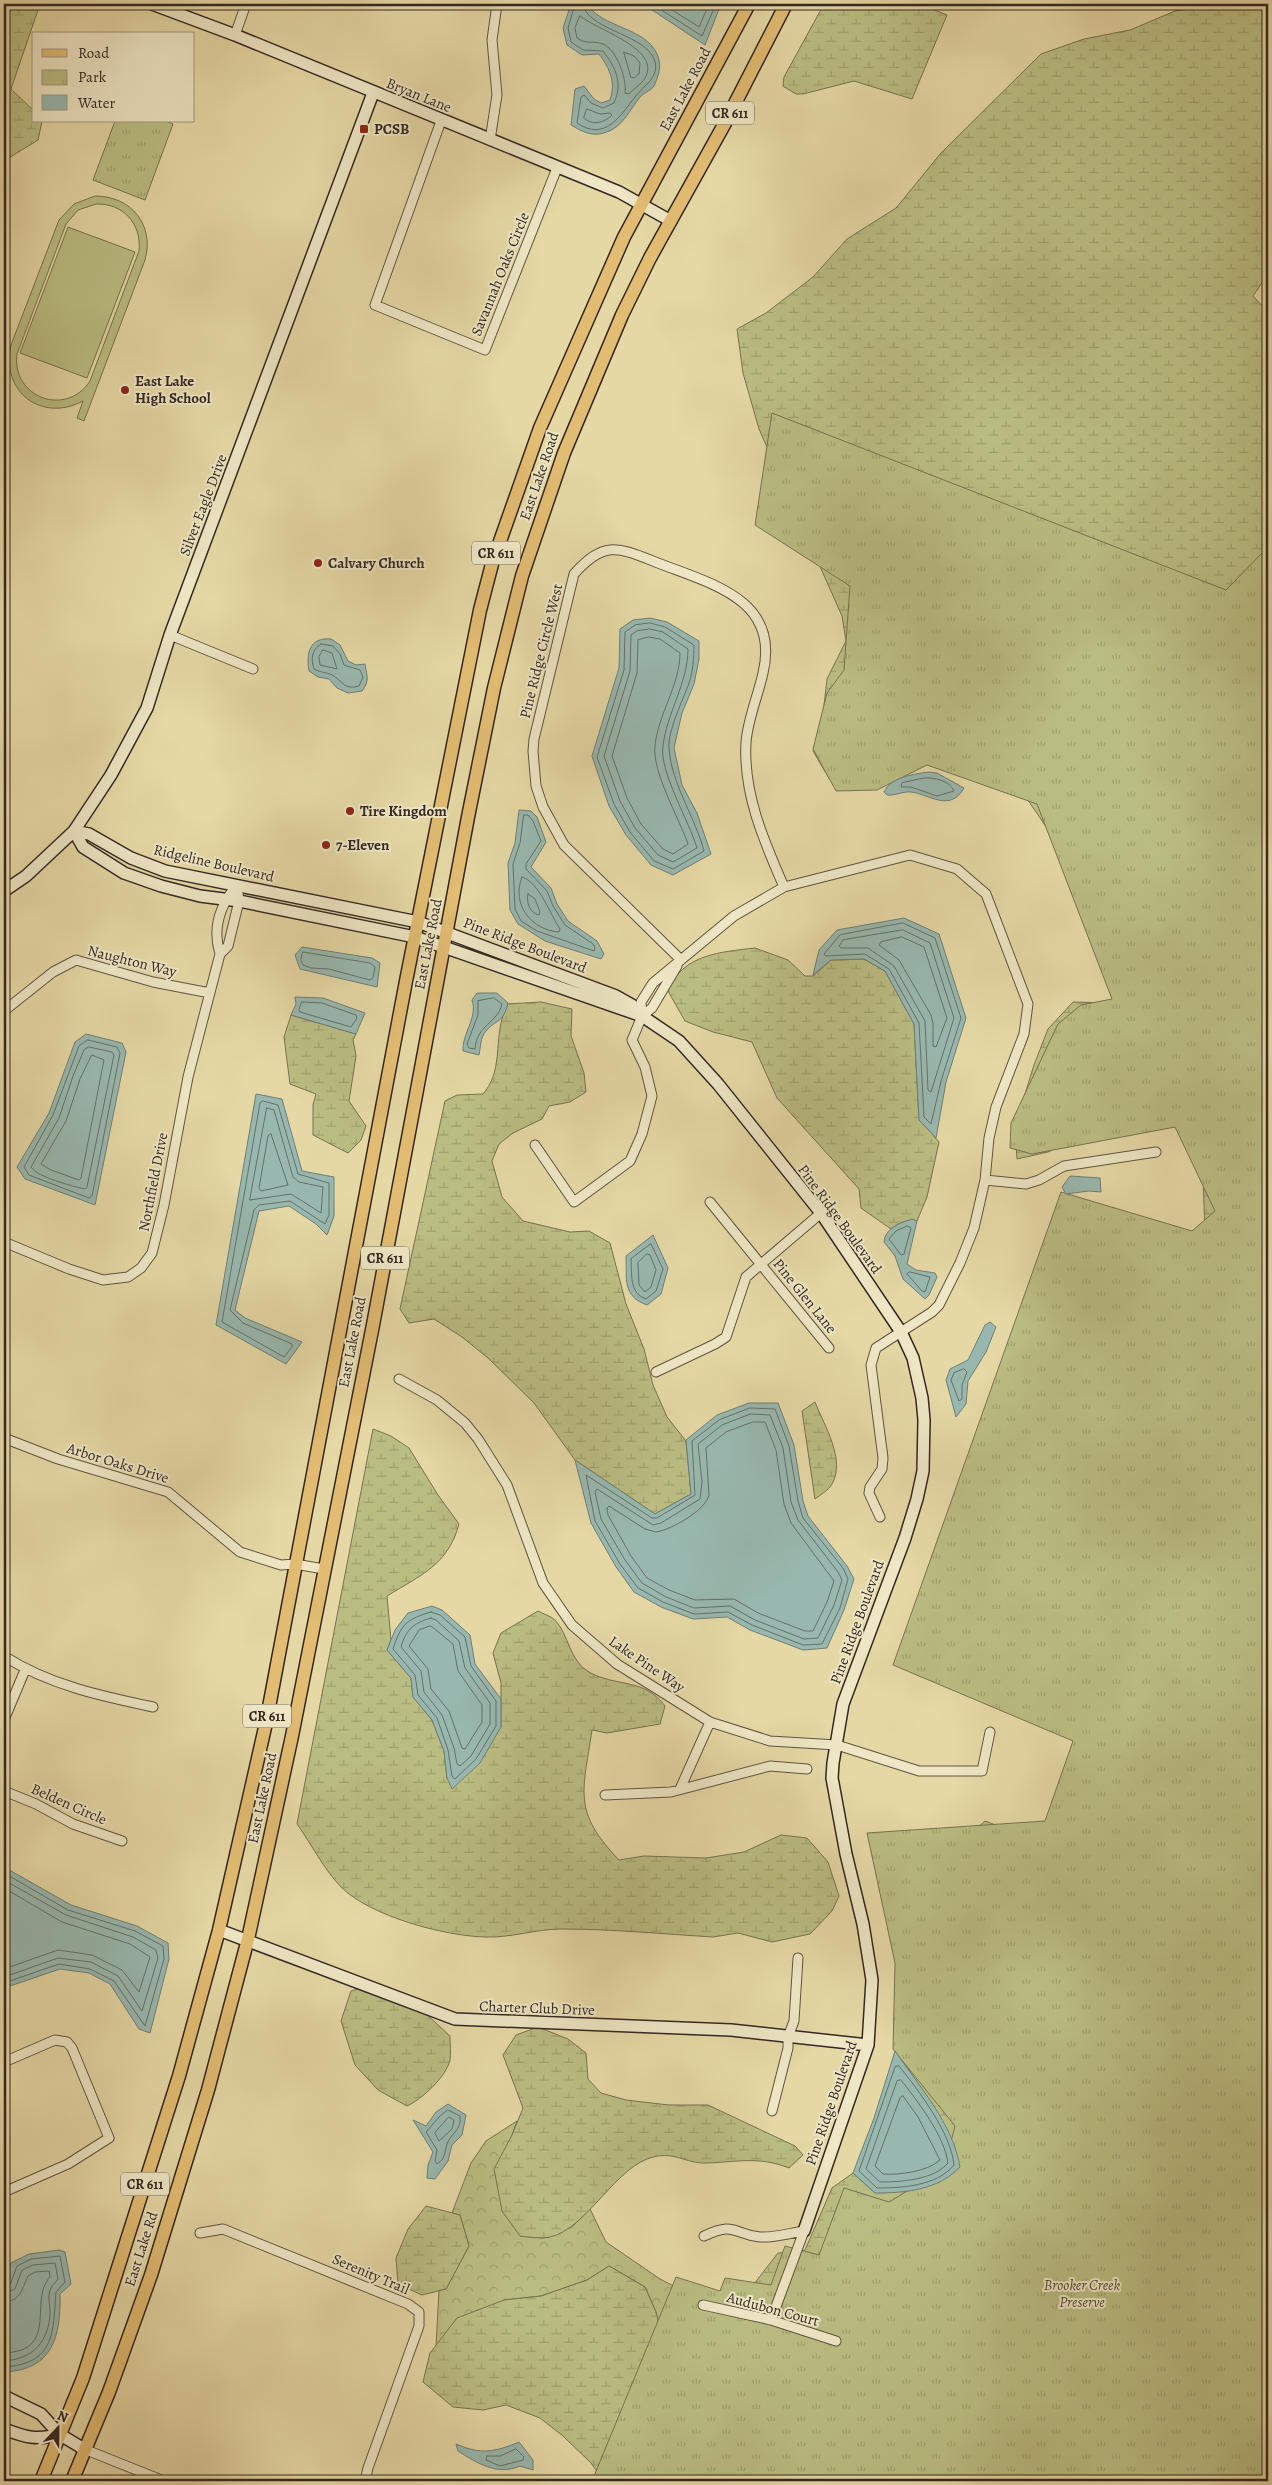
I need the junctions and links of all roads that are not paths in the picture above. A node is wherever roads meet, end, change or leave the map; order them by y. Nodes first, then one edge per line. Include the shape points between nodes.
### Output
1 (152, 4) edge
2 (246, 4) edge
3 (497, 4) edge
4 (750, 4) edge
5 (786, 4) edge
6 (235, 35) junction
7 (373, 93) junction
8 (441, 121) junction
9 (490, 140) junction
10 (557, 168) junction
11 (641, 205) junction
12 (671, 221) junction
13 (170, 635) junction
14 (253, 669) dead end
15 (74, 831) junction
16 (237, 885) junction
17 (784, 887) junction
18 (4, 891) edge
19 (225, 899) junction
20 (239, 901) junction
21 (418, 922) junction
22 (448, 932) junction
23 (415, 937) junction
24 (445, 947) junction
25 (220, 954) junction
26 (682, 960) junction
27 (210, 993) junction
28 (4, 1011) edge
29 (642, 1016) junction
30 (535, 1145) dead end
31 (1156, 1152) dead end
32 (985, 1180) junction
33 (710, 1202) dead end
34 (821, 1213) junction
35 (4, 1242) edge
36 (760, 1262) junction
37 (901, 1332) junction
38 (829, 1348) dead end
39 (656, 1372) dead end
40 (398, 1379) dead end
41 (4, 1438) edge
42 (880, 1517) dead end
43 (295, 1564) junction
44 (324, 1569) junction
45 (4, 1656) edge
46 (25, 1670) junction
47 (153, 1707) dead end
48 (4, 1720) edge
49 (710, 1722) junction
50 (990, 1732) dead end
51 (836, 1745) junction
52 (807, 1769) dead end
53 (680, 1789) junction
54 (4, 1791) edge
55 (605, 1795) dead end
56 (122, 1841) dead end
57 (219, 1930) junction
58 (248, 1939) junction
59 (798, 1958) dead end
60 (788, 2037) junction
61 (868, 2045) junction
62 (4, 2062) edge
63 (772, 2111) dead end
64 (4, 2192) edge
65 (804, 2231) junction
66 (200, 2233) dead end
67 (704, 2236) dead end
68 (703, 2305) dead end
69 (772, 2320) junction
70 (836, 2341) dead end
71 (4, 2396) edge
72 (4, 2429) edge
73 (59, 2434) junction
74 (84, 2449) junction
75 (41, 2481) edge
76 (72, 2481) edge
77 (164, 2481) edge
78 (366, 2481) edge

1 - 6 street, Bryan Lane
2 - 6 street
3 - 9 street via 492,40 497,95
4 - 11 main road, East Lake Road / CR 611
5 - 12 main road, East Lake Road / CR 611
6 - 7 street, Bryan Lane
7 - 8 street, Bryan Lane
7 - 13 street, Silver Eagle Drive
8 - 9 street, Bryan Lane
8 - 10 street, Savannah Oaks Circle via 375,304 485,350
9 - 10 street, Bryan Lane
10 - 11 street, Bryan Lane via 619,192
11 - 12 street, Bryan Lane
11 - 21 main road, East Lake Road / CR 611 via 543,420 492,564
12 - 22 main road, East Lake Road / CR 611 via 622,314 588,390 522,576 491,706
13 - 14 street
13 - 15 street, Silver Eagle Drive via 146,708 111,775
15 - 16 street, Ridgeline Boulevard via 89,834 130,858 165,871
15 - 18 street, Silver Eagle Drive via 26,876
15 - 19 street, Ridgeline Boulevard via 83,847 124,872 160,886
16 - 19 street, Northfield Drive
16 - 20 street, Northfield Drive
16 - 21 street, Ridgeline Boulevard
17 - 26 street via 734,916
17 - 26 street, Pine Ridge Circle West via 761,836 749,789 746,743 767,645 761,623 732,592 622,549 602,550 586,560 574,574 534,739 536,786 543,807 564,845
17 - 32 street via 910,855 957,869 986,894 1028,1004 1024,1034 996,1107
19 - 20 street, Ridgeline Boulevard
19 - 25 street, Northfield Drive via 215,939
20 - 23 street, Ridgeline Boulevard
20 - 25 street, Northfield Drive via 228,946
21 - 22 street, Ridgeline Boulevard
21 - 23 main road, East Lake Road / CR 611
22 - 24 main road, East Lake Road / CR 611
22 - 29 street, Pine Ridge Boulevard via 616,996 632,1005
23 - 24 street, Ridgeline Boulevard
23 - 43 main road, East Lake Road / CR 611
24 - 29 street, Pine Ridge Boulevard
24 - 44 main road, East Lake Road / CR 611
25 - 27 street, Northfield Drive
26 - 29 street via 653,983 641,1002
27 - 28 street, Naughton Way via 153,982 76,960 53,972
27 - 35 street, Northfield Drive via 188,1077 153,1251 141,1268 128,1277 103,1280
29 - 30 street via 632,1040 645,1067 652,1096 642,1134 630,1160 574,1202
29 - 34 street, Pine Ridge Boulevard via 679,1041 718,1084
31 - 32 street via 1064,1166 1026,1184
32 - 37 street via 974,1228 939,1305
33 - 36 street, Pine Glen Lane
34 - 36 street, Pine Glen Lane
34 - 37 street, Pine Ridge Boulevard
36 - 38 street, Pine Glen Lane
36 - 39 street, Pine Glen Lane via 746,1277 726,1337
37 - 42 street via 876,1348 871,1365 883,1458 882,1469 869,1493
37 - 51 street, Pine Ridge Boulevard via 913,1358 922,1398 923,1471 905,1538 843,1704
40 - 49 street, Lake Pine Way via 437,1400 478,1438 507,1485 543,1583 572,1626 618,1664
41 - 43 street, Arbor Oaks Drive via 58,1459 168,1492 240,1552 282,1565
43 - 44 street, Arbor Oaks Drive
43 - 57 main road, East Lake Road / CR 611 via 266,1723
44 - 58 main road, East Lake Road / CR 611
45 - 46 street
46 - 47 street via 85,1693
46 - 48 street
49 - 51 street, Lake Pine Way via 770,1741
49 - 53 street
50 - 51 street, Lake Pine Way via 982,1771 919,1770
51 - 61 street, Pine Ridge Boulevard via 832,1778 872,1980
52 - 53 street via 770,1766
53 - 55 street
54 - 56 street, Belden Circle via 73,1824
57 - 58 street, Charter Club Drive
57 - 73 main road, East Lake Rd / CR 611 via 162,2133 83,2378
58 - 60 street, Charter Club Drive via 455,2019 731,2030
58 - 74 main road, East Lake Rd / CR 611 via 208,2090 151,2275 109,2392
59 - 60 street via 794,2021
60 - 61 street, Charter Club Drive
60 - 63 street
61 - 65 street, Pine Ridge Boulevard
62 - 64 street via 55,2040 67,2042 109,2138 68,2164
65 - 67 street via 759,2237 721,2228
65 - 69 street, Pine Ridge Boulevard
66 - 78 street, Serenity Trail via 223,2228 408,2304 419,2312 419,2326
68 - 69 street, Audubon Court
69 - 70 street, Audubon Court
71 - 73 street via 42,2414
72 - 73 street via 42,2439
73 - 74 street
73 - 75 main road, CR 611
74 - 76 main road, CR 611
74 - 77 street

